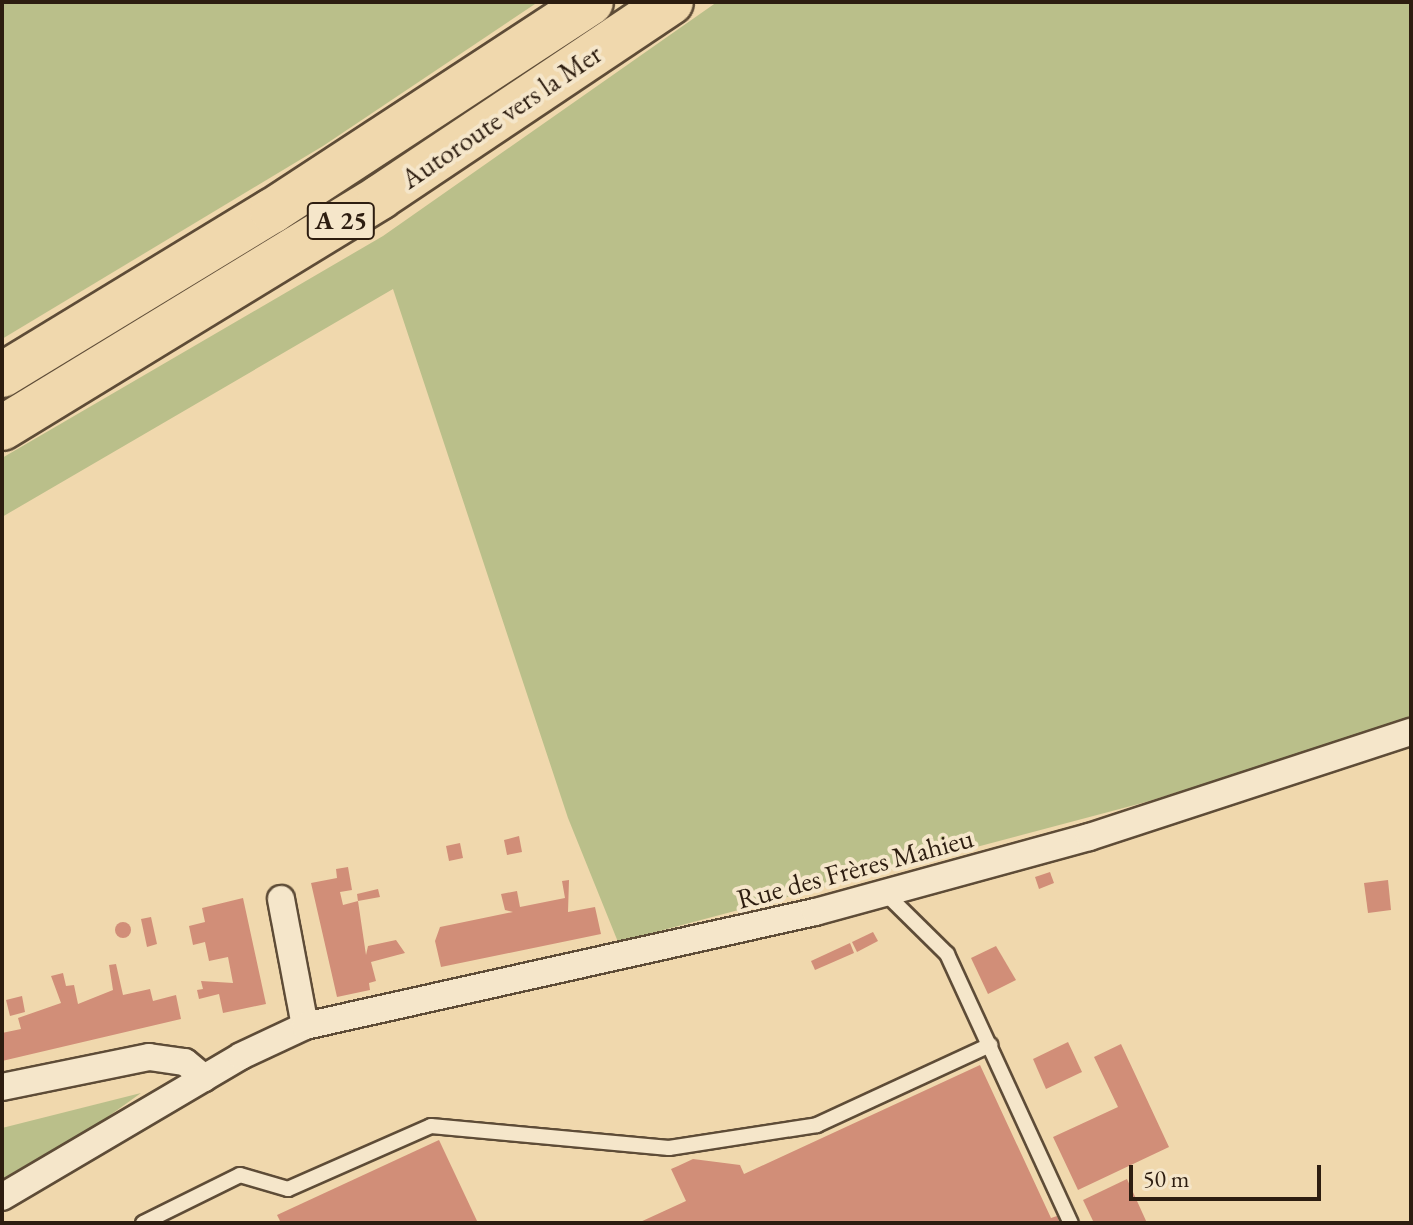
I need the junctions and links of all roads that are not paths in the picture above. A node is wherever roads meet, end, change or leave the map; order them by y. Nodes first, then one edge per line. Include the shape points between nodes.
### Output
1 (591, 2) edge
2 (671, 2) edge
3 (2, 375) edge
4 (2, 428) edge
5 (1411, 732) edge
6 (885, 893) junction
7 (281, 899) dead end
8 (305, 1026) junction
9 (990, 1045) junction
10 (204, 1078) junction
11 (2, 1087) edge
12 (2, 1197) edge
13 (143, 1223) edge
14 (1071, 1223) edge

1 - 3 highway, A 25 via 272,211
2 - 4 highway, Autoroute vers la Mer / A 25 via 380,197
5 - 6 street, Rue des Frères Mahieu via 1089,837
6 - 8 street, Rue des Frères Mahieu via 719,937
6 - 9 lane via 947,954
7 - 8 street
8 - 10 street, Rue des Frères Mahieu
9 - 13 lane via 817,1125 669,1148 431,1126 288,1189 240,1175
9 - 14 lane
10 - 11 street via 185,1062 149,1057
10 - 12 street, Rue des Frères Mahieu

